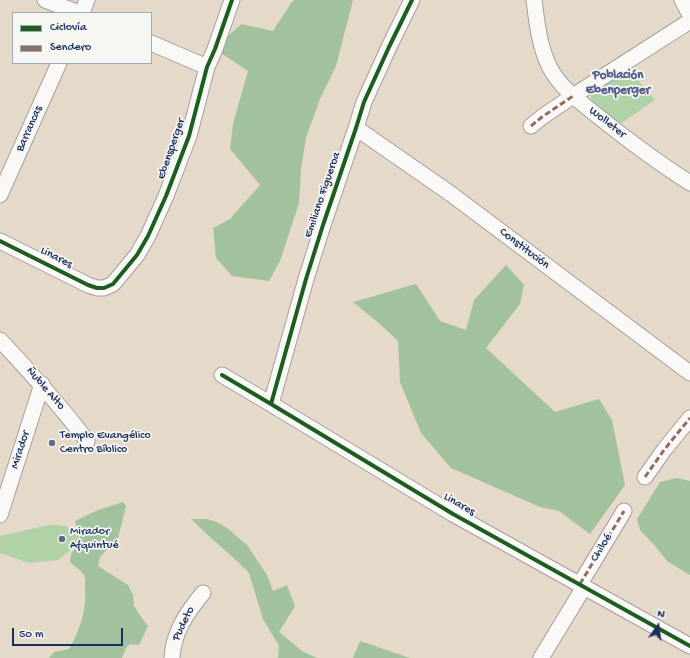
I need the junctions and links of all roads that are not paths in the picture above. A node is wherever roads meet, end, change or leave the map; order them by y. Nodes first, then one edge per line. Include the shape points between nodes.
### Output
1 (45, 0) edge
2 (87, 0) edge
3 (232, 0) edge
4 (412, 0) edge
5 (534, 0) edge
6 (682, 0) edge
7 (76, 12) edge
8 (82, 12) edge
9 (690, 15) edge
10 (690, 21) edge
11 (152, 43) edge
12 (59, 64) edge
13 (208, 67) junction
14 (573, 96) junction
15 (531, 126) dead end
16 (356, 128) junction
17 (690, 183) edge
18 (0, 195) edge
19 (0, 241) edge
20 (104, 288) joint
21 (0, 340) edge
22 (690, 373) edge
23 (222, 375) dead end
24 (42, 384) junction
25 (272, 404) junction
26 (690, 418) edge
27 (87, 441) dead end
28 (645, 477) dead end
29 (624, 511) dead end
30 (0, 515) edge
31 (582, 585) junction
32 (203, 593) dead end
33 (690, 646) edge
34 (172, 658) edge
35 (541, 658) edge

1 - 7 street
2 - 8 street
3 - 13 street, Ebensperger
4 - 16 street, Emiliano Figueroa via 389,47
5 - 14 street, Wolleter via 540,42 545,56 551,69
6 - 9 street
10 - 14 street
11 - 13 street
12 - 18 street, Barrancas
13 - 20 street, Ebensperger via 189,136 151,229 138,255 113,284
14 - 15 street
14 - 17 street, Wolleter via 617,132
16 - 22 street, Constitución via 451,194
16 - 25 street, Emiliano Figueroa via 306,279
19 - 20 street, Linares via 88,285
21 - 24 street, Ñuble Alto
23 - 25 street, Linares
24 - 27 street, Ñuble Alto
24 - 30 street, Mirador
25 - 31 street, Linares via 453,514
26 - 28 street
29 - 31 street, Chiloé
31 - 33 street, Linares
31 - 35 street, Chiloé
32 - 34 street, Pudeto via 188,611 180,626

